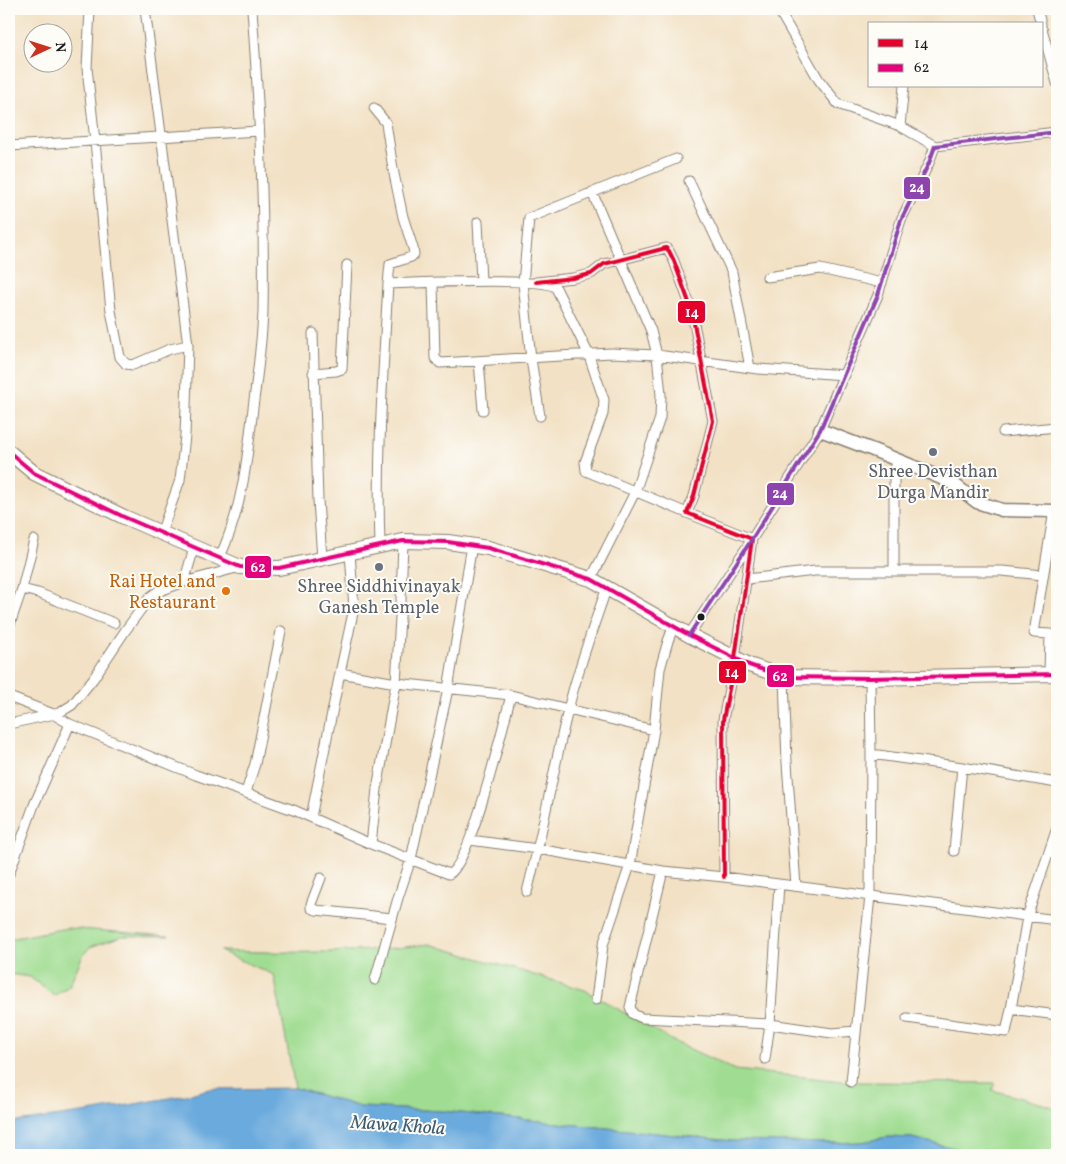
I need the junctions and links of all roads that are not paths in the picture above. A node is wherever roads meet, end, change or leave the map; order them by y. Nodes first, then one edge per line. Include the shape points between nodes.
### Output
1 (90, 9) edge
2 (145, 9) edge
3 (252, 9) edge
4 (778, 9) edge
5 (1037, 9) edge
6 (1040, 22) edge
7 (1044, 37) edge
8 (1057, 83) edge
9 (904, 88) edge
10 (374, 108) dead end
11 (900, 126) junction
12 (259, 131) junction
13 (1057, 132) edge
14 (161, 137) junction
15 (96, 141) junction
16 (9, 146) edge
17 (935, 146) junction
18 (676, 159) dead end
19 (689, 181) dead end
20 (592, 192) junction
21 (478, 222) dead end
22 (620, 259) junction
23 (347, 265) dead end
24 (767, 277) dead end
25 (481, 281) junction
26 (536, 282) junction
27 (433, 283) junction
28 (523, 283) junction
29 (882, 283) junction
30 (388, 284) junction
31 (312, 333) dead end
32 (188, 345) junction
33 (588, 353) junction
34 (657, 355) junction
35 (531, 359) junction
36 (480, 361) junction
37 (702, 362) junction
38 (750, 368) junction
39 (313, 373) junction
40 (844, 375) junction
41 (483, 410) dead end
42 (540, 416) dead end
43 (1057, 427) edge
44 (820, 430) junction
45 (1003, 432) dead end
46 (9, 452) edge
47 (896, 459) junction
48 (635, 492) junction
49 (1056, 511) edge
50 (687, 513) junction
51 (161, 533) junction
52 (752, 539) junction
53 (34, 540) dead end
54 (403, 541) junction
55 (380, 545) junction
56 (472, 545) junction
57 (194, 548) junction
58 (350, 553) junction
59 (219, 558) junction
60 (322, 559) junction
61 (240, 567) junction
62 (894, 571) junction
63 (1043, 574) junction
64 (592, 579) junction
65 (747, 579) junction
66 (184, 582) junction
67 (607, 587) junction
68 (22, 589) junction
69 (114, 623) dead end
70 (674, 625) junction
71 (9, 627) edge
72 (281, 631) dead end
73 (690, 634) junction
74 (735, 658) junction
75 (340, 673) junction
76 (1053, 674) edge
77 (784, 677) junction
78 (870, 678) junction
79 (396, 683) junction
80 (448, 689) junction
81 (512, 695) junction
82 (9, 697) edge
83 (568, 708) junction
84 (53, 714) junction
85 (9, 724) edge
86 (70, 724) junction
87 (654, 730) junction
88 (872, 754) junction
89 (962, 767) junction
90 (1057, 783) edge
91 (246, 792) junction
92 (311, 817) junction
93 (1057, 828) edge
94 (470, 840) junction
95 (371, 844) junction
96 (538, 850) junction
97 (954, 852) dead end
98 (411, 859) junction
99 (630, 865) junction
100 (663, 871) junction
101 (9, 874) edge
102 (724, 877) junction
103 (321, 878) dead end
104 (780, 884) junction
105 (796, 886) junction
106 (527, 892) dead end
107 (870, 896) junction
108 (1027, 917) junction
109 (392, 918) junction
110 (1057, 920) edge
111 (375, 980) dead end
112 (596, 1000) dead end
113 (1011, 1009) junction
114 (1057, 1015) edge
115 (907, 1018) dead end
116 (770, 1024) junction
117 (856, 1031) junction
118 (765, 1059) dead end
119 (851, 1082) dead end

1 - 15 street via 87,68
2 - 14 street
3 - 12 street
4 - 11 street via 819,80 838,104
5 - 6 street
7 - 8 street
9 - 11 street
10 - 30 street via 386,123 402,217 414,248 411,256 390,264
11 - 17 street
12 - 14 street
12 - 59 street via 263,312 259,360 242,491 231,533
13 - 17 street
14 - 15 street
14 - 32 street
15 - 16 street
15 - 32 street via 111,311 120,357 126,364 133,365
17 - 29 street via 901,220
18 - 20 street
19 - 38 street via 732,272
20 - 22 street
20 - 28 street via 529,218
21 - 25 street
22 - 26 street via 604,264 591,274
22 - 34 street via 651,330
22 - 37 street via 666,248 669,251 691,308
23 - 39 street via 342,369
24 - 29 street via 820,269
25 - 27 street
25 - 28 street
26 - 28 street
26 - 33 street via 552,284 556,288
27 - 30 street
27 - 36 street via 435,358 440,363
28 - 35 street
29 - 40 street
30 - 55 street via 380,416
31 - 39 street
32 - 51 street via 180,480
33 - 34 street
33 - 35 street
33 - 48 street via 604,400 603,414 585,462 586,471
34 - 37 street
34 - 48 street via 660,418
35 - 36 street
35 - 42 street
36 - 41 street
37 - 38 street
37 - 50 street via 713,421
38 - 40 street
39 - 60 street
40 - 44 street
43 - 45 street
44 - 47 street
44 - 52 street
46 - 51 main road via 34,473
47 - 49 street via 951,482 977,502 1002,510
47 - 62 street
48 - 50 street
48 - 64 street
49 - 63 street
50 - 52 street
51 - 57 main road
52 - 65 street
52 - 73 street
53 - 68 street
54 - 55 main road
54 - 56 main road
54 - 79 street
55 - 58 main road
56 - 64 main road
56 - 80 street
57 - 59 main road
57 - 66 street
58 - 60 main road
58 - 75 street via 354,608
59 - 61 main road
60 - 61 main road via 279,568
61 - 66 street
62 - 63 street
62 - 65 street via 815,571
63 - 76 street via 1034,633 1050,634
64 - 67 main road
65 - 74 street
66 - 84 street via 150,597 81,695 65,710
67 - 70 main road
67 - 83 street
68 - 69 street
68 - 71 street
70 - 73 main road
70 - 87 street via 660,669
72 - 91 street via 255,764
73 - 74 main road
74 - 77 main road
74 - 102 street via 723,720
75 - 79 street
75 - 92 street
76 - 78 main road
77 - 78 main road
77 - 105 street
78 - 88 street
79 - 80 street
79 - 95 street via 377,789
80 - 81 street
80 - 98 street
81 - 83 street
81 - 94 street
82 - 84 street
83 - 87 street
83 - 96 street
84 - 85 street
84 - 86 street
86 - 91 street via 196,776
86 - 101 street via 34,805
87 - 99 street
88 - 89 street
88 - 107 street
89 - 90 street
89 - 97 street
91 - 92 street
92 - 95 street
93 - 108 street
94 - 96 street
94 - 98 street via 455,871 449,874
95 - 98 street
96 - 99 street
96 - 106 street
98 - 109 street
99 - 100 street
99 - 112 street via 603,945
100 - 102 street
100 - 116 street via 630,1006 633,1014 642,1018
102 - 104 street
103 - 109 street via 312,908
104 - 105 street
104 - 116 street
105 - 107 street
107 - 108 street
107 - 117 street
108 - 110 street
108 - 113 street
109 - 111 street
113 - 114 street
113 - 115 street via 1006,1032
116 - 117 street via 832,1033
116 - 118 street
117 - 119 street

